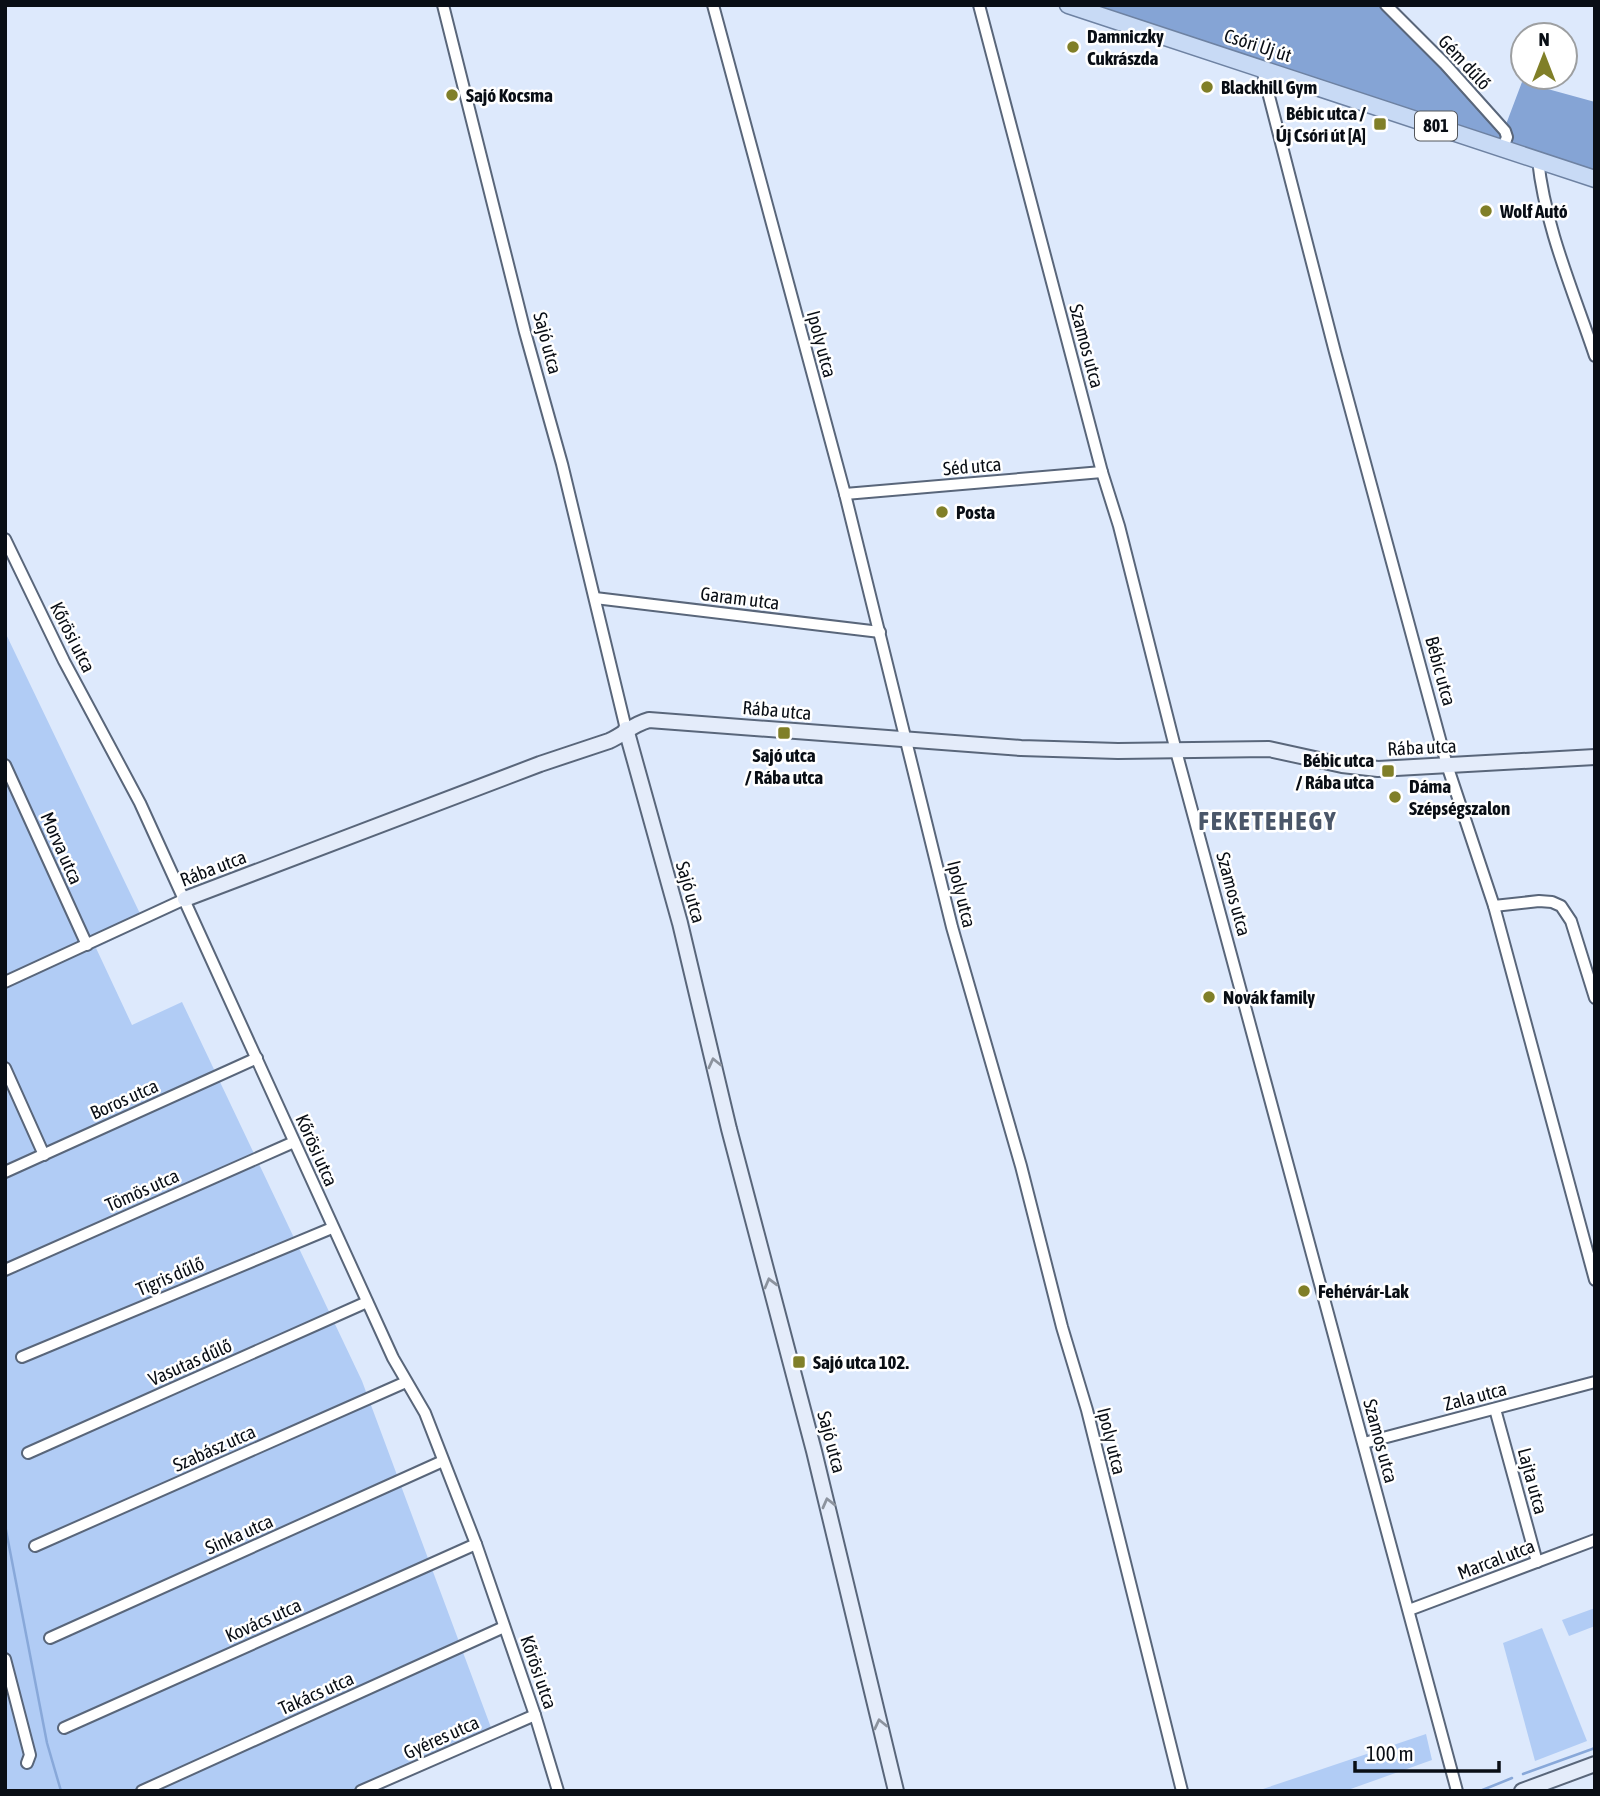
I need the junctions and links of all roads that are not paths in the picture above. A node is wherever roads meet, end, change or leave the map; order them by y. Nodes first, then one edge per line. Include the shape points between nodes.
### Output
1 (443, 5) edge
2 (713, 5) edge
3 (979, 5) edge
4 (1068, 5) edge
5 (1386, 5) edge
6 (1262, 69) junction
7 (1503, 148) junction
8 (1538, 160) junction
9 (1595, 179) edge
10 (1595, 356) edge
11 (1102, 472) junction
12 (845, 494) junction
13 (5, 539) edge
14 (595, 598) junction
15 (880, 632) junction
16 (626, 729) junction
17 (906, 740) junction
18 (1176, 751) junction
19 (1595, 757) edge
20 (5, 765) edge
21 (1447, 765) junction
22 (185, 899) junction
23 (1494, 906) junction
24 (87, 945) junction
25 (5, 982) edge
26 (1595, 999) edge
27 (257, 1058) junction
28 (5, 1068) edge
29 (293, 1142) junction
30 (44, 1154) junction
31 (5, 1172) edge
32 (332, 1227) junction
33 (5, 1270) edge
34 (1595, 1280) edge
35 (367, 1302) junction
36 (22, 1357) dead end
37 (406, 1382) junction
38 (1595, 1382) edge
39 (1495, 1409) junction
40 (1364, 1443) junction
41 (28, 1453) dead end
42 (443, 1461) junction
43 (1595, 1541) edge
44 (476, 1544) junction
45 (35, 1546) dead end
46 (1536, 1562) junction
47 (1409, 1610) junction
48 (504, 1627) junction
49 (50, 1638) dead end
50 (5, 1659) edge
51 (535, 1715) junction
52 (64, 1728) dead end
53 (27, 1763) dead end
54 (1595, 1763) edge
55 (142, 1791) edge
56 (361, 1791) edge
57 (558, 1791) edge
58 (896, 1791) edge
59 (1182, 1791) edge
60 (1457, 1791) edge
61 (1522, 1791) edge

1 - 14 street, Sajó utca
2 - 12 street, Ipoly utca
3 - 11 street, Szamos utca
4 - 6 main road, Csóri Új út / 801
5 - 7 street, Gém dűlő via 1505,131
6 - 7 main road, Csóri Új út / 801
6 - 21 street, Bébic utca
7 - 8 main road, Csóri Új út / 801
8 - 9 main road, Csóri Új út / 801
8 - 10 street via 1554,236
11 - 12 street, Séd utca
11 - 18 street, Szamos utca
12 - 15 street, Ipoly utca
13 - 22 street, Kőrösi utca
14 - 15 street, Garam utca
14 - 16 street, Sajó utca
15 - 17 street, Ipoly utca
16 - 17 street, Rába utca via 657,720
16 - 22 street, Rába utca via 609,741
58 -> 16 street, Sajó utca via 818,1463
17 - 18 street, Rába utca via 1073,751
17 - 59 street, Ipoly utca via 959,952 1089,1418
18 - 21 street, Rába utca via 1269,749 1378,769
18 - 40 street, Szamos utca
19 - 21 street, Rába utca
20 - 24 street, Morva utca
21 - 23 street, Bébic utca
22 - 24 street, Rába utca
22 - 27 street, Kőrösi utca
23 - 26 street via 1539,901 1561,906 1571,921
23 - 34 street, Bébic utca
24 - 25 street, Rába utca
27 - 29 street, Kőrösi utca
27 - 30 street, Boros utca
28 - 30 street
29 - 32 street, Kőrösi utca
29 - 33 street, Tömös utca
30 - 31 street, Boros utca
32 - 35 street, Kőrösi utca
32 - 36 street, Tigris dűlő
35 - 37 street, Kőrösi utca
35 - 41 street, Vasutas dűlő
37 - 42 street, Kőrösi utca via 425,1413
37 - 45 street, Szabász utca
38 - 39 street, Zala utca
39 - 40 street, Zala utca
39 - 46 street, Lajta utca
40 - 47 street, Szamos utca
42 - 44 street, Kőrösi utca
42 - 49 street, Sinka utca
43 - 46 street, Marcal utca
44 - 48 street, Kőrösi utca
44 - 52 street, Kovács utca
46 - 47 street, Marcal utca
47 - 60 street, Szamos utca
48 - 51 street, Kőrösi utca
48 - 55 street, Takács utca
50 - 53 street via 30,1755
51 - 56 street, Gyéres utca
51 - 57 street, Kőrösi utca
54 - 61 street

